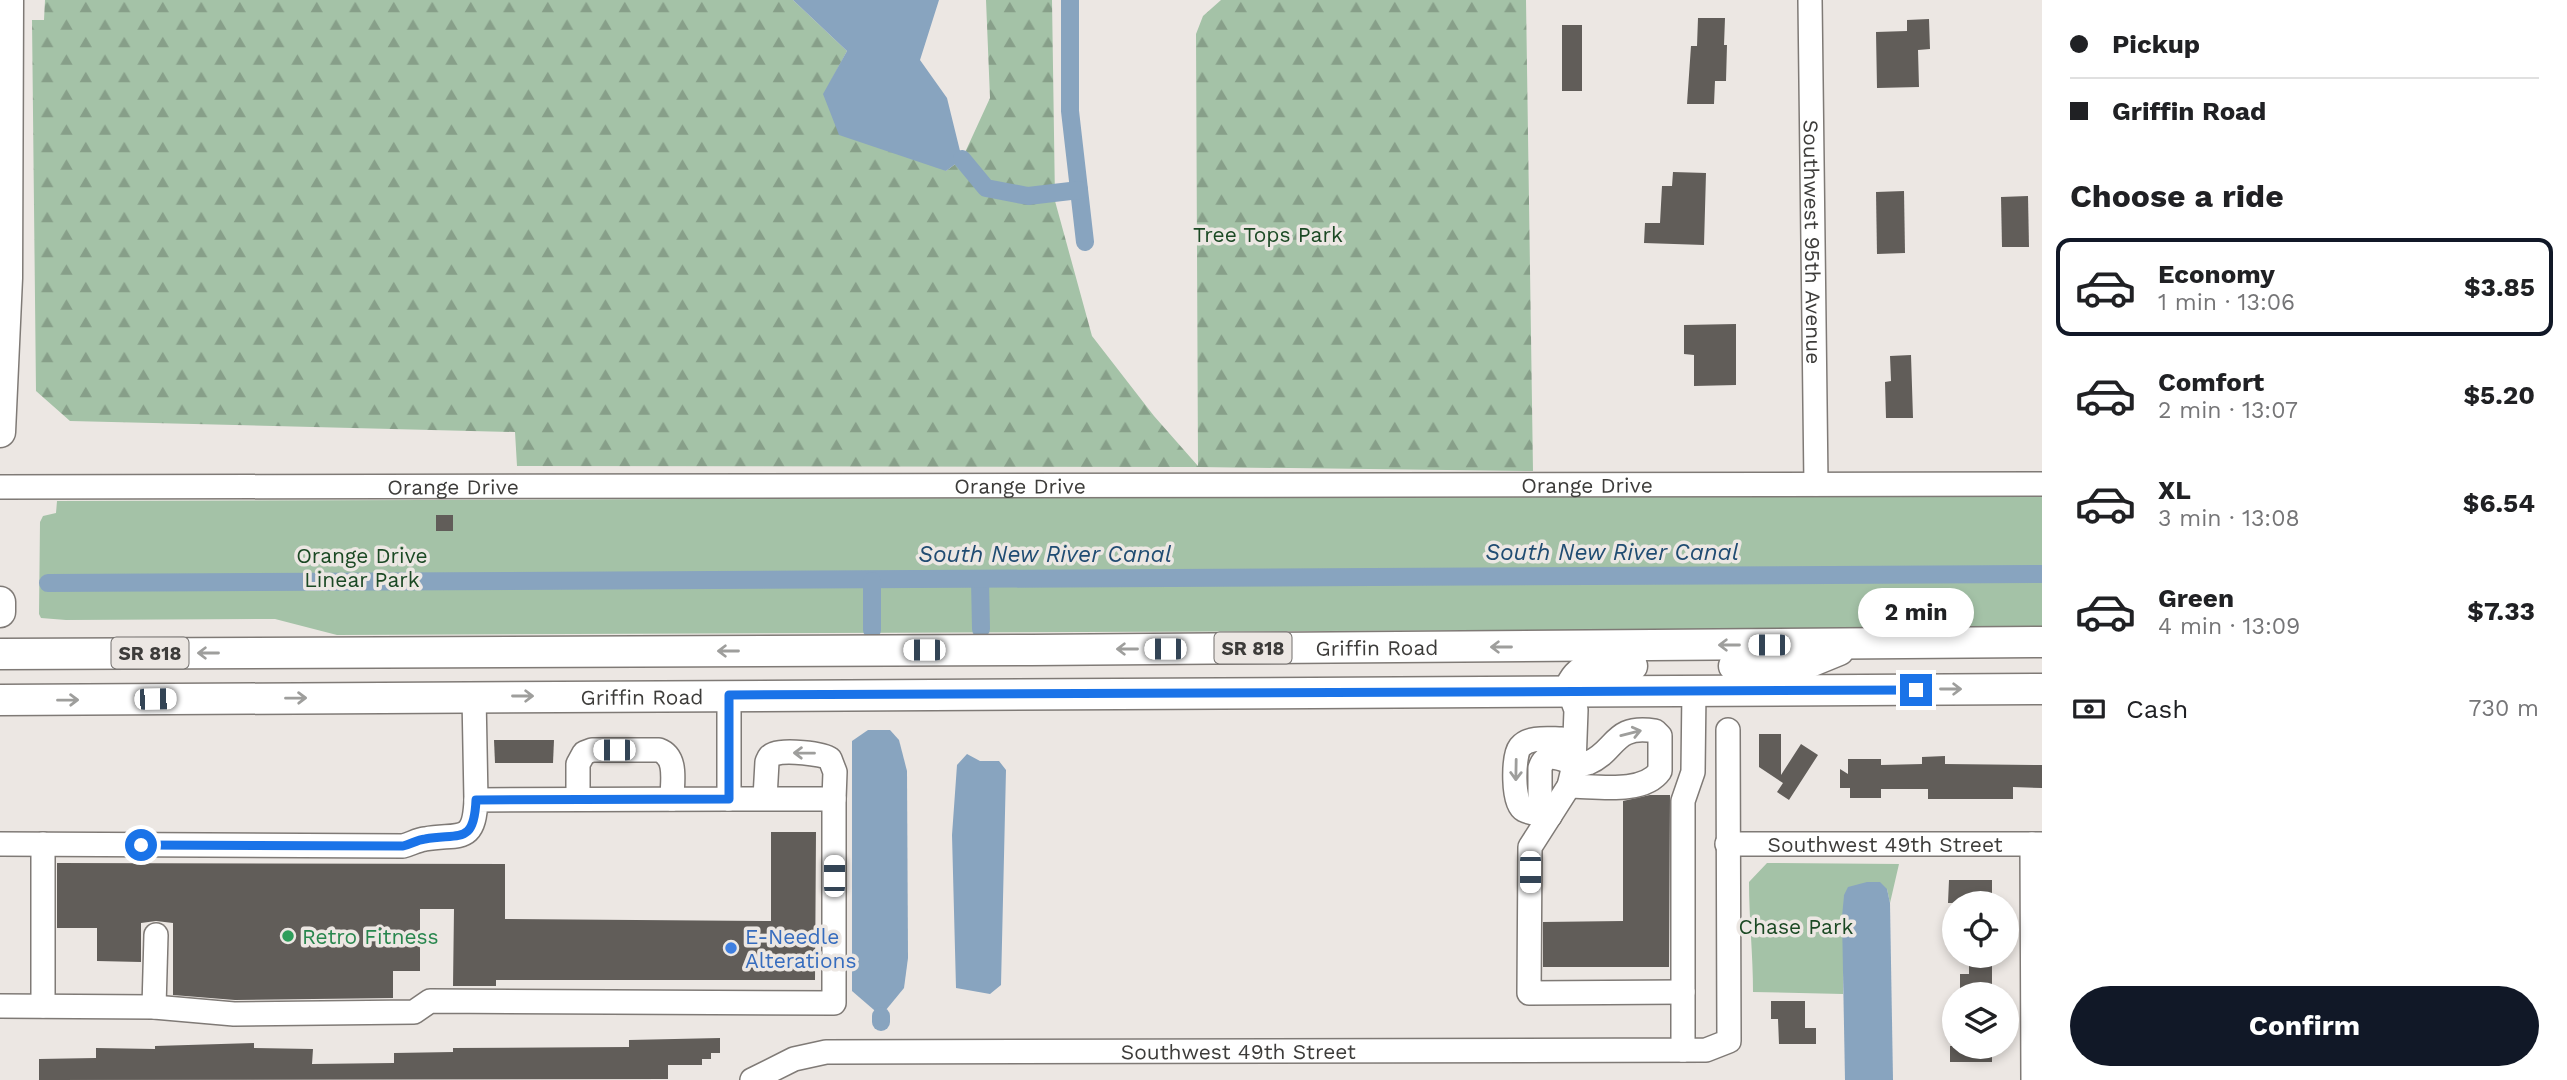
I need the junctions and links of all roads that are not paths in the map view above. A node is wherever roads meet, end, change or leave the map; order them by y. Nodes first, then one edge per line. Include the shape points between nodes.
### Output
1 (8, 0) edge
2 (1810, 0) edge
3 (0, 432) edge
4 (1815, 484) junction
5 (2042, 484) edge
6 (0, 487) edge
7 (0, 602) edge
8 (0, 612) edge
9 (2042, 642) edge
10 (1852, 644) junction
11 (1352, 648) junction
12 (1032, 650) junction
13 (0, 654) edge
14 (2042, 689) edge
15 (1693, 690) junction
16 (1569, 691) junction
17 (1082, 693) junction
18 (729, 695) junction
19 (474, 696) junction
20 (0, 700) edge
21 (1728, 730) dead end
22 (1567, 762) junction
23 (765, 798) junction
24 (578, 799) junction
25 (672, 799) junction
26 (729, 799) junction
27 (834, 799) junction
28 (476, 800) junction
29 (1545, 814) junction
30 (0, 844) edge
31 (43, 844) junction
32 (1727, 844) junction
33 (2037, 844) edge
34 (156, 935) dead end
35 (1683, 992) junction
36 (0, 1006) edge
37 (43, 1006) junction
38 (154, 1007) junction
39 (1683, 1050) junction
40 (752, 1080) edge
41 (2033, 1080) edge

1 - 3 main road via 7,278
2 - 4 street, Southwest 95th Avenue
4 - 5 street, Orange Drive
4 - 6 street, Orange Drive
7 - 8 main road
9 - 10 main road, Griffin Road / SR 818
10 -> 11 main road, Griffin Road / SR 818
10 - 16 main road via 1800,666 1591,667 1581,670
11 -> 12 main road, Griffin Road / SR 818
11 - 17 main road via 1331,674 1125,682
12 -> 13 main road, Griffin Road / SR 818
12 - 18 main road via 971,669 762,671
15 -> 14 main road, Griffin Road / SR 818
16 -> 15 main road, Griffin Road / SR 818
15 - 35 street via 1693,772 1683,801
16 - 17 main road, Griffin Road / SR 818
16 - 22 street via 1563,711
17 - 18 main road, Griffin Road / SR 818
19 -> 18 main road, Griffin Road / SR 818
18 - 26 street
20 -> 19 main road, Griffin Road / SR 818
19 - 28 street
21 - 32 street
22 - 29 street
22 - 29 street via 1535,739 1519,748 1518,805 1524,811
23 - 26 street
23 - 27 street
27 -> 23 street via 835,772 830,759 819,754 780,753 767,762
24 - 25 street
24 - 25 street via 578,764 584,753 659,750 672,763
24 - 28 street
25 - 26 street
27 - 38 street via 834,1003 430,1001 414,1012 234,1014
28 - 31 street via 475,820 464,834 403,846
29 - 35 street via 1530,847 1529,993
30 - 31 street
31 - 37 street
32 - 33 street, Southwest 49th Street
32 - 39 street, Southwest 49th Street via 1729,1041 1706,1050
33 - 41 street
34 - 38 street
35 - 39 street
36 - 37 street
37 - 38 street
39 - 40 street, Southwest 49th Street via 826,1052 794,1059

